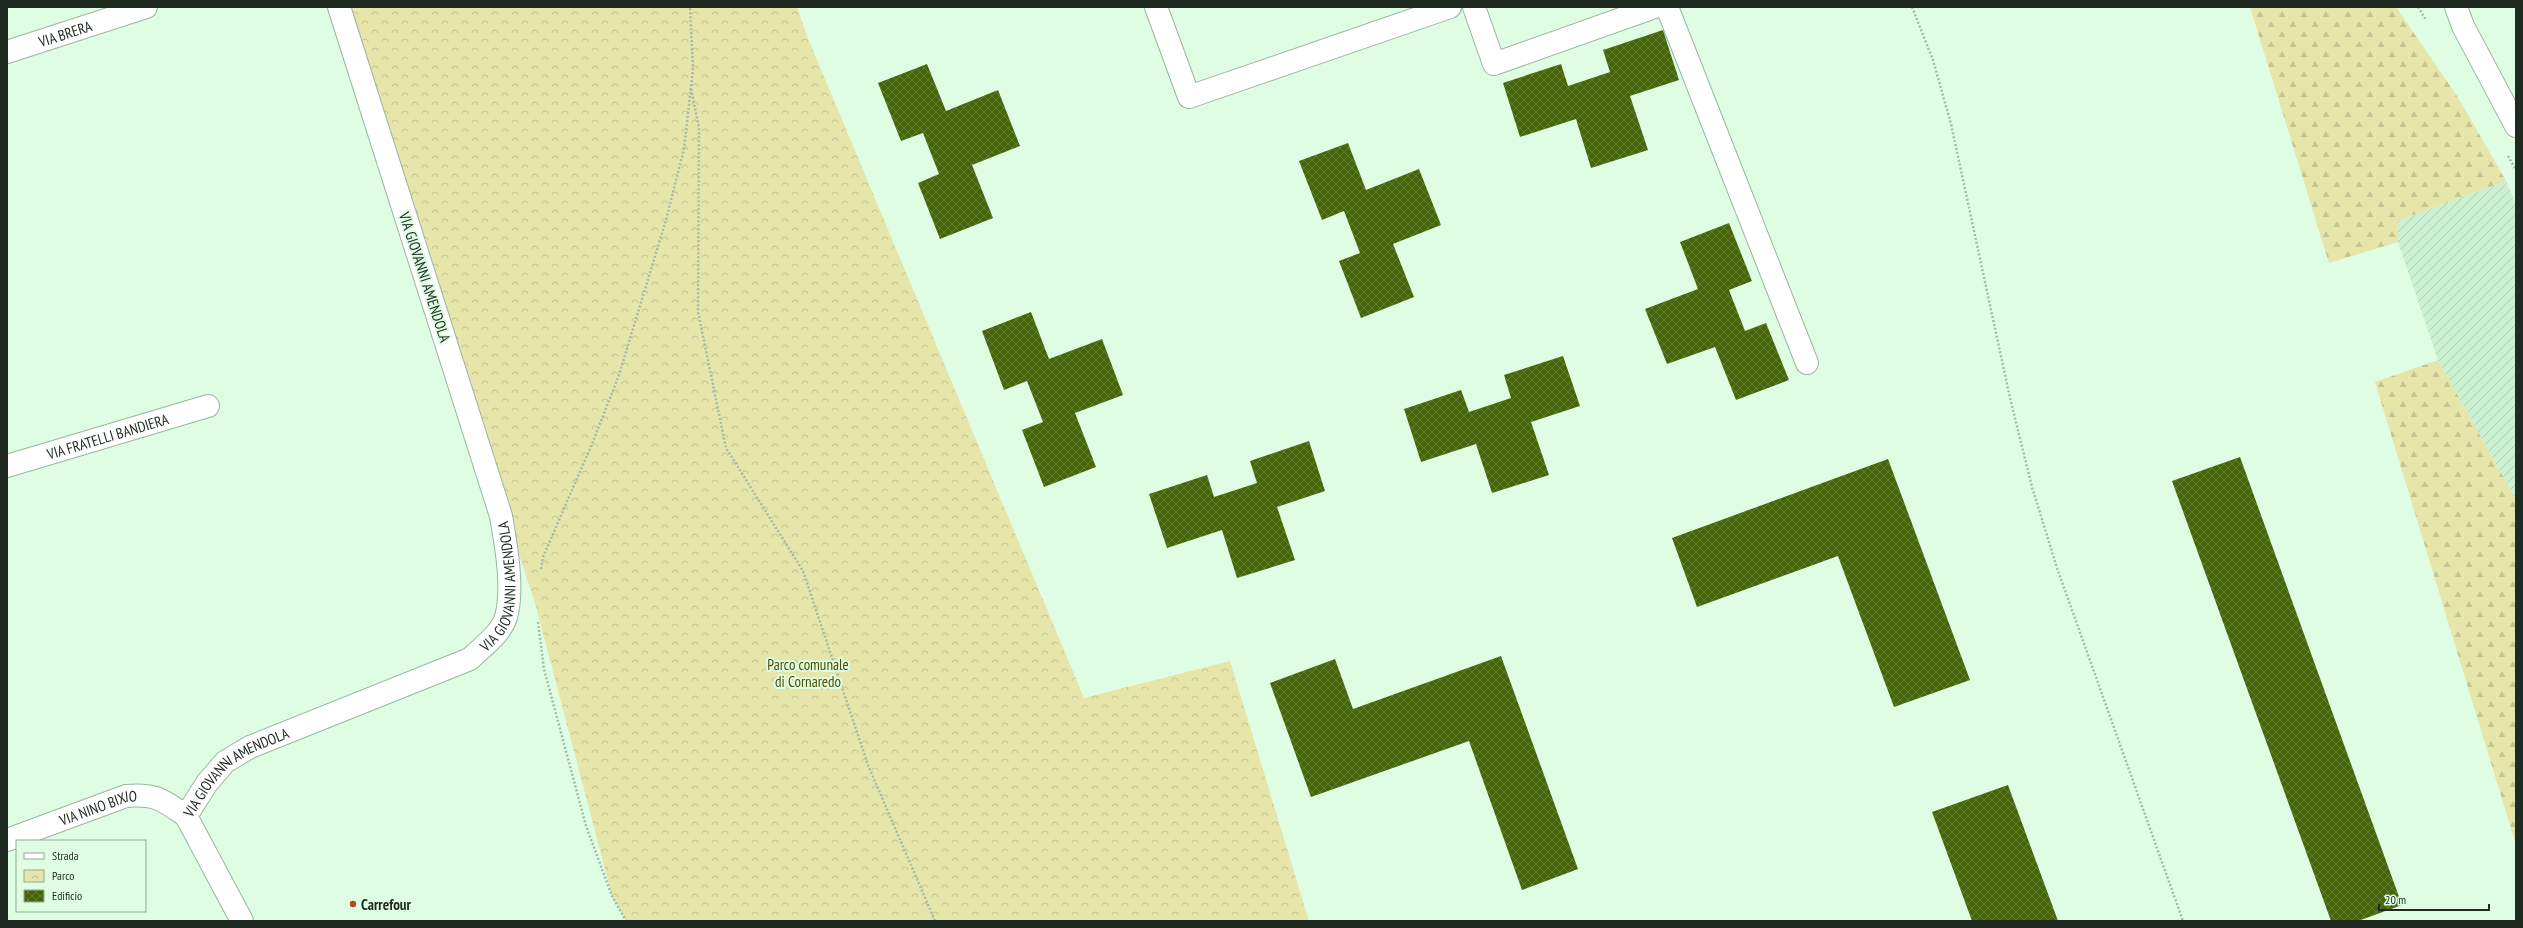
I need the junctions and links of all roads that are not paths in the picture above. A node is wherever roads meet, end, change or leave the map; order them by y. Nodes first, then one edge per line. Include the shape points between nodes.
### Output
1 (143, 7) edge
2 (339, 7) edge
3 (1156, 7) edge
4 (1450, 7) edge
5 (1474, 7) edge
6 (1655, 7) edge
7 (1667, 7) edge
8 (2447, 7) edge
9 (2459, 17) edge
10 (7, 52) edge
11 (2516, 126) edge
12 (1807, 363) dead end
13 (208, 406) dead end
14 (7, 466) edge
15 (186, 816) junction
16 (7, 840) edge
17 (242, 921) edge

1 - 10 street, VIA BRERA
2 - 15 street, VIA GIOVANNI AMENDOLA via 501,516 507,549 506,618 493,637 470,659 250,747 225,762 207,783
3 - 4 street via 1189,97
5 - 6 street via 1494,64
7 - 12 street
8 - 9 street
9 - 11 street
13 - 14 street, VIA FRATELLI BANDIERA
15 - 16 street, VIA NINO BIXIO via 166,802 146,794 126,796
15 - 17 street, VIA GIOVANNI AMENDOLA

